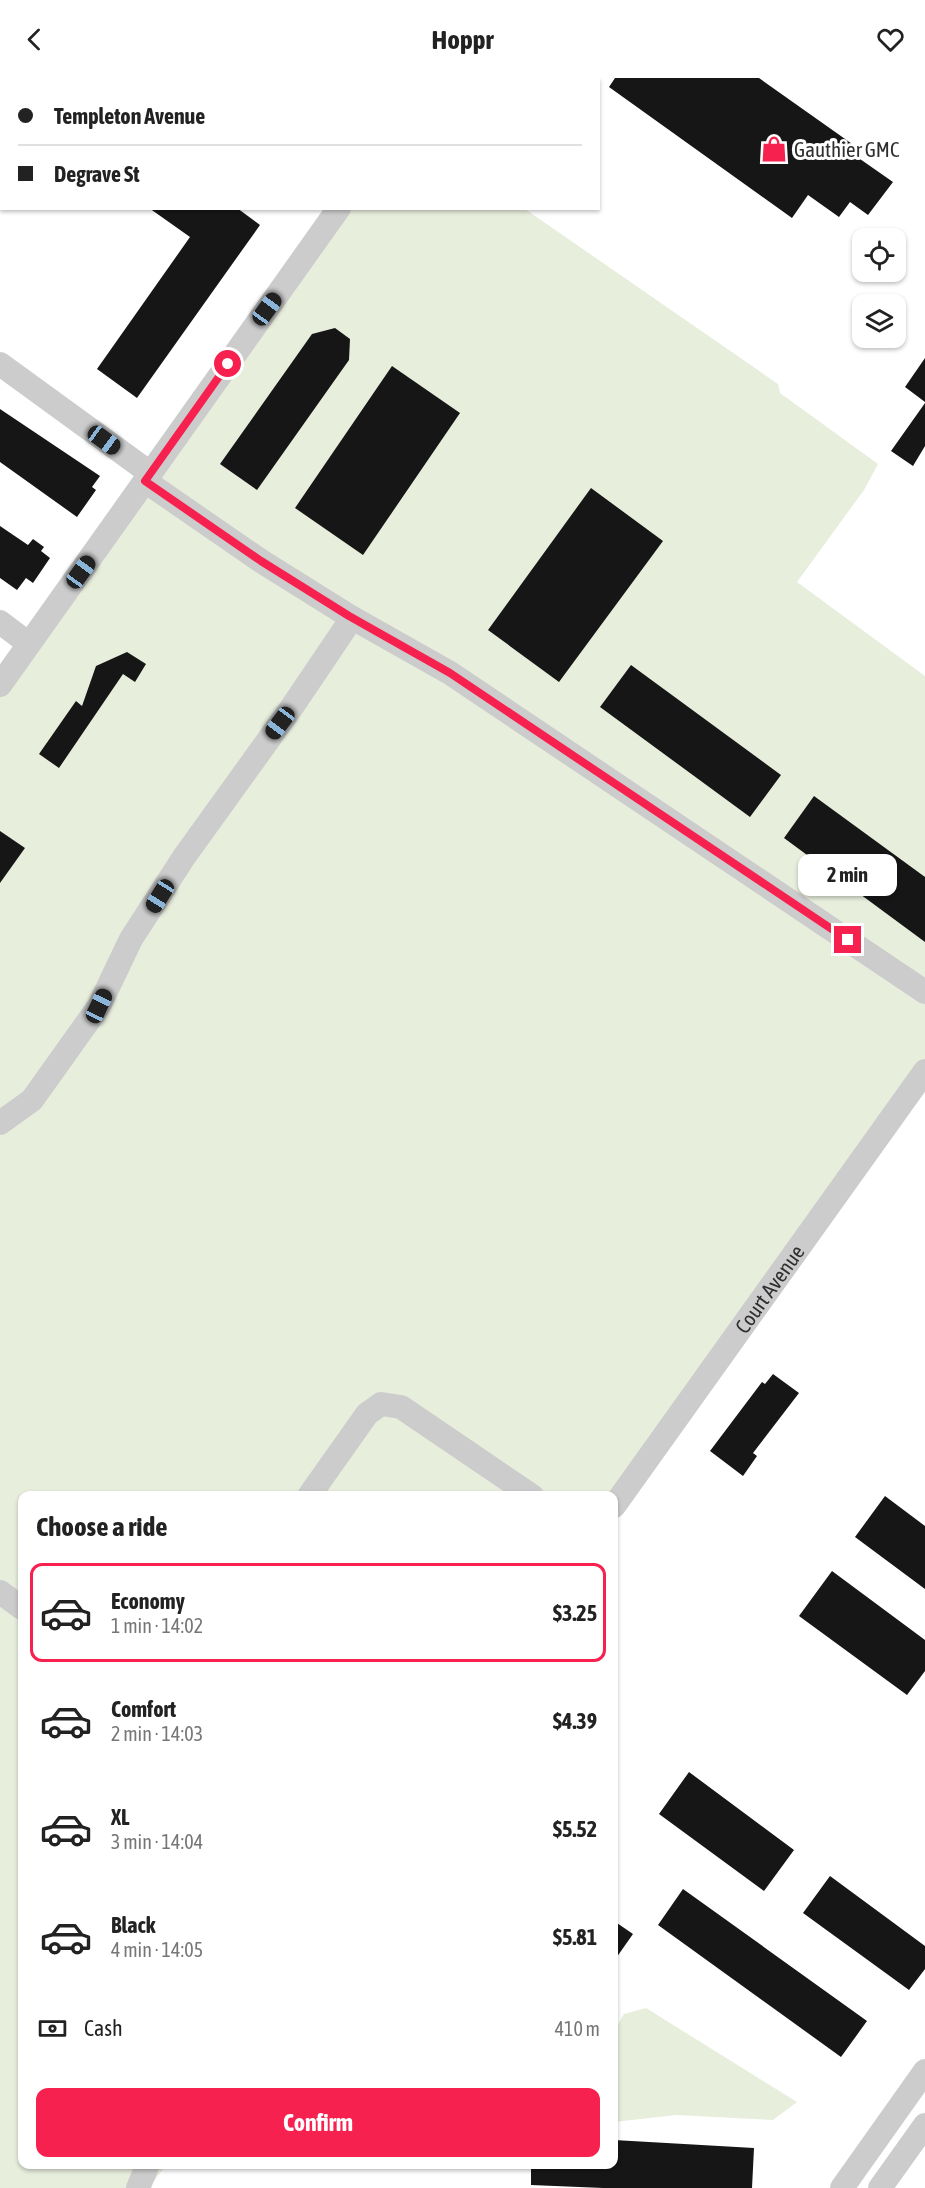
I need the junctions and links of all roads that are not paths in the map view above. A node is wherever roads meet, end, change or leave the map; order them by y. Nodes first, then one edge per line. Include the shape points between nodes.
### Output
1 (338, 210) edge
2 (0, 364) edge
3 (148, 477) junction
4 (352, 618) junction
5 (0, 622) edge
6 (29, 644) junction
7 (0, 685) edge
8 (925, 992) edge
9 (925, 1071) edge
10 (0, 1123) edge
11 (313, 1491) edge
12 (525, 1491) edge
13 (618, 1500) edge
14 (0, 1592) edge
15 (18, 1605) edge
16 (925, 2071) edge
17 (925, 2125) edge
18 (146, 2169) edge
19 (138, 2188) edge
20 (842, 2188) edge
21 (880, 2188) edge

1 - 3 street
2 - 3 street
3 - 4 street via 261,561
3 - 6 street
4 - 8 street via 450,673
4 - 10 street via 184,857 131,939 99,1006 32,1100
5 - 6 street
6 - 7 street
9 - 13 street, Court Avenue
11 - 12 street via 367,1414 381,1404 401,1407
14 - 15 street
16 - 20 street
17 - 21 street
18 - 19 street

